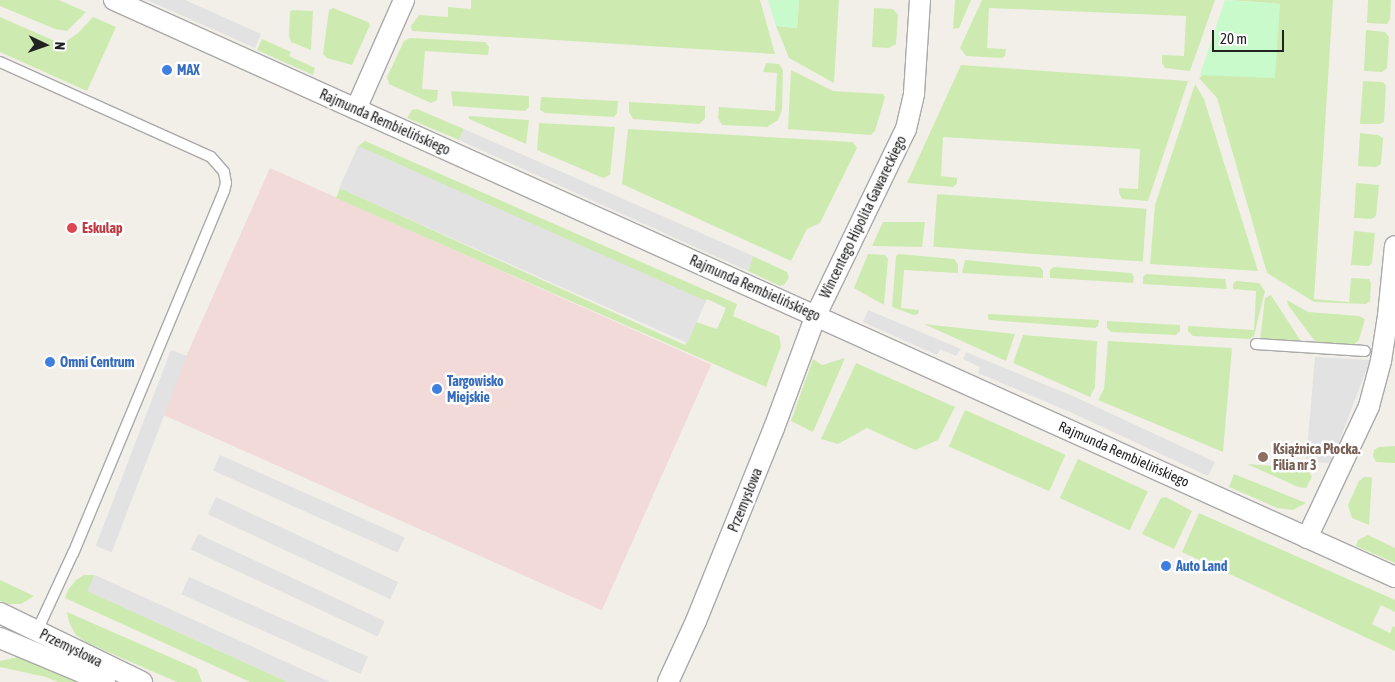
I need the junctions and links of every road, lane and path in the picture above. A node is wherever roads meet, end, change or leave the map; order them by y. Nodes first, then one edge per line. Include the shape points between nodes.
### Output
1 (114, 0) edge
2 (404, 0) edge
3 (920, 0) edge
4 (0, 62) edge
5 (356, 109) junction
6 (1395, 246) edge
7 (816, 315) junction
8 (1256, 344) dead end
9 (1365, 351) dead end
10 (1306, 538) junction
11 (1395, 577) edge
12 (0, 613) edge
13 (37, 631) junction
14 (0, 638) edge
15 (105, 682) edge
16 (142, 682) edge
17 (668, 682) edge

1 - 5 street, Rajmunda Rembielińskiego
2 - 5 street
3 - 7 street, Wincentego Hipolita Gawareckiego via 914,93 906,129
4 - 13 lane via 211,157 224,172 226,183 73,553
5 - 7 street, Rajmunda Rembielińskiego
6 - 10 street via 1381,362 1369,406
7 - 10 street, Rajmunda Rembielińskiego
7 - 17 street, Przemysłowa via 774,428
8 - 9 lane
10 - 11 street, Rajmunda Rembielińskiego
12 - 13 street, Przemysłowa
13 - 16 street, Przemysłowa
14 - 15 street, Przemysłowa

